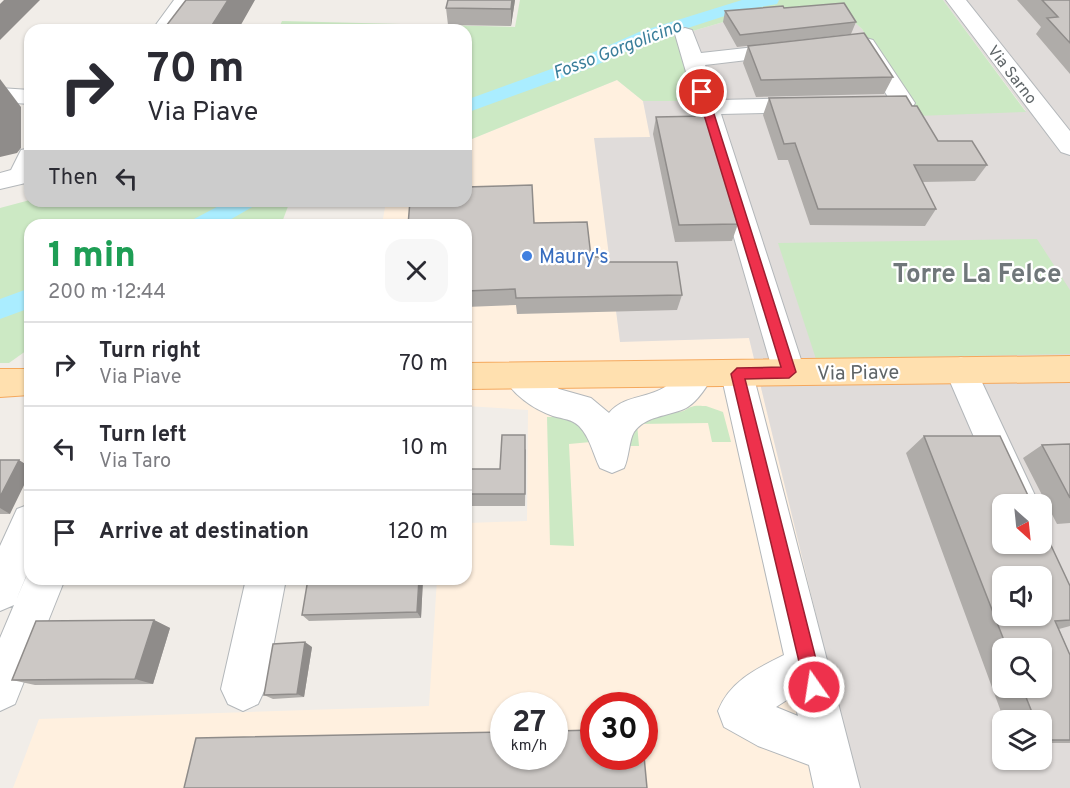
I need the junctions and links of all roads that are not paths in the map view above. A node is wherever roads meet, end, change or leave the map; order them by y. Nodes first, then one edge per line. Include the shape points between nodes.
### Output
1 (184, 0) edge
2 (956, 0) edge
3 (166, 24) edge
4 (686, 34) dead end
5 (841, 43) edge
6 (807, 47) edge
7 (693, 60) junction
8 (0, 95) edge
9 (24, 97) edge
10 (706, 107) junction
11 (1070, 147) edge
12 (24, 169) edge
13 (0, 181) edge
14 (1070, 369) edge
15 (961, 370) junction
16 (789, 372) junction
17 (698, 374) junction
18 (737, 374) junction
19 (472, 376) edge
20 (519, 376) junction
21 (24, 382) edge
22 (0, 383) edge
23 (645, 406) junction
24 (579, 408) junction
25 (1017, 494) edge
26 (24, 536) edge
27 (43, 585) edge
28 (265, 585) edge
29 (0, 591) edge
30 (809, 665) junction
31 (0, 689) edge
32 (243, 689) dead end
33 (833, 769) edge

1 - 3 street
2 - 11 street, Via Sarno
4 - 7 street
5 - 10 street via 864,41 904,103
6 - 7 street
7 - 10 street
8 - 9 street
10 - 16 street
12 - 13 street via 21,176
14 - 15 main road, Via Piave
15 - 16 main road, Via Piave
15 - 25 street
16 - 18 main road, Via Piave
17 - 18 main road, Via Piave
17 - 20 main road, Via Piave
17 - 23 street via 675,398
18 - 30 street
19 - 20 main road, Via Piave
20 - 24 street via 550,401
21 - 22 main road
23 - 24 street
23 - 24 street via 622,422 612,457 600,428
26 - 29 street
27 - 31 street
28 - 32 street
30 - 33 street
30 - 33 street via 764,688 740,711

